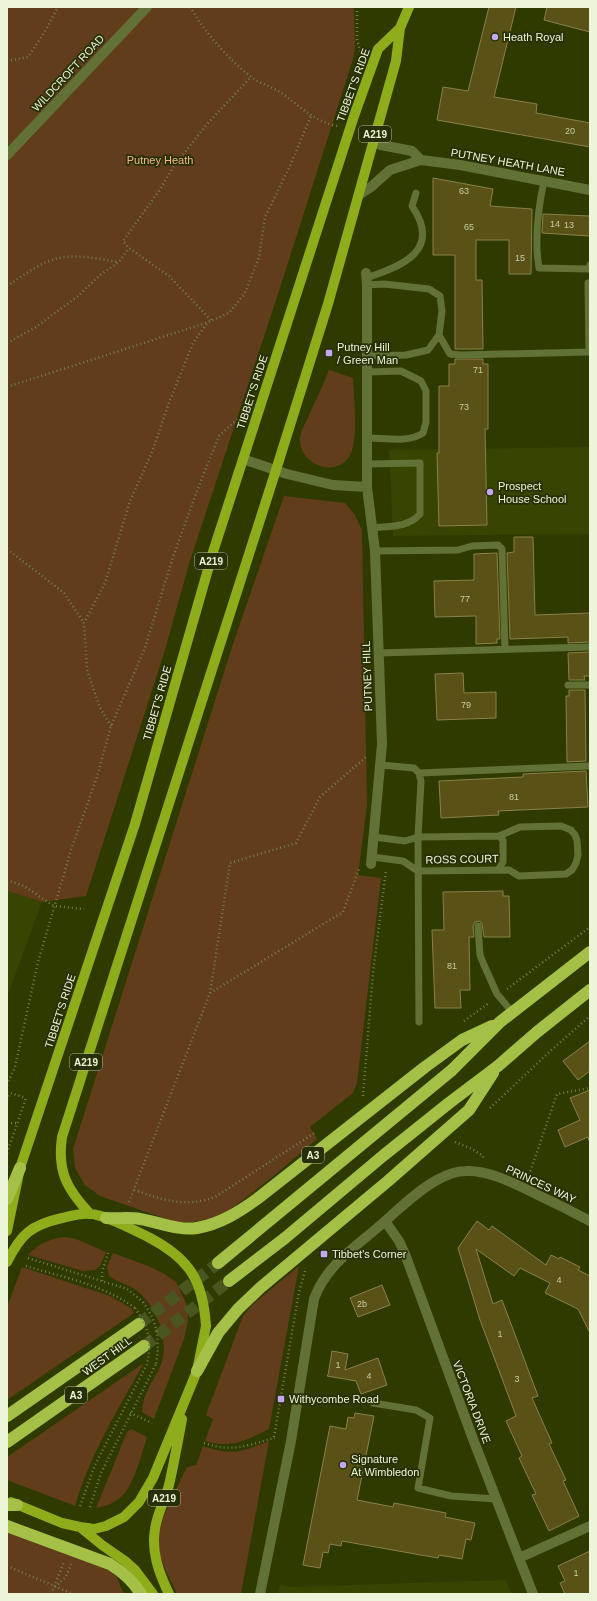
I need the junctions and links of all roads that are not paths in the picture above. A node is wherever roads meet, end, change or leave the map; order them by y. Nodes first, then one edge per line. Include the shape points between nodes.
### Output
1 (147, 7) edge
2 (409, 7) edge
3 (400, 28) junction
4 (373, 142) junction
5 (7, 155) edge
6 (421, 160) junction
7 (544, 181) junction
8 (590, 190) edge
9 (416, 193) dead end
10 (360, 194) junction
11 (590, 265) edge
12 (367, 279) junction
13 (588, 284) dead end
14 (439, 335) junction
15 (367, 356) junction
16 (367, 372) junction
17 (368, 438) junction
18 (243, 459) junction
19 (368, 464) junction
20 (276, 470) junction
21 (367, 487) junction
22 (373, 528) junction
23 (375, 551) junction
24 (590, 647) edge
25 (505, 649) junction
26 (378, 653) junction
27 (568, 685) dead end
28 (590, 685) edge
29 (381, 765) junction
30 (590, 766) edge
31 (419, 773) junction
32 (499, 836) junction
33 (374, 837) junction
34 (418, 837) junction
35 (371, 860) joint
36 (498, 870) junction
37 (418, 871) junction
38 (478, 926) dead end
39 (590, 952) edge
40 (590, 990) edge
41 (513, 1013) junction
42 (419, 1022) dead end
43 (500, 1022) junction
44 (498, 1066) junction
45 (20, 1168) junction
46 (7, 1199) edge
47 (90, 1214) junction
48 (106, 1218) junction
49 (385, 1221) junction
50 (590, 1221) edge
51 (7, 1231) edge
52 (7, 1262) edge
53 (218, 1263) tunnel mouth
54 (229, 1281) tunnel mouth
55 (139, 1324) tunnel mouth
56 (144, 1346) tunnel mouth
57 (197, 1371) junction
58 (185, 1401) junction
59 (373, 1403) dead end
60 (7, 1416) edge
61 (7, 1442) edge
62 (496, 1499) junction
63 (10, 1504) edge
64 (7, 1526) edge
65 (590, 1526) edge
66 (80, 1527) junction
67 (520, 1558) junction
68 (141, 1594) edge
69 (153, 1594) edge
70 (169, 1594) edge
71 (260, 1594) edge
72 (533, 1594) edge

1 - 5 street, WILDCROFT ROAD
2 - 3 main road, A219
3 - 4 main road, A219 via 396,61
3 - 18 main road, TIBBET'S RIDE / A219 via 378,49 369,71
4 - 6 street, PUTNEY HEATH LANE via 412,152
4 - 10 main road, A219
6 - 7 street, PUTNEY HEATH LANE
6 - 10 street, PUTNEY HEATH LANE via 390,170
7 - 8 street, PUTNEY HEATH LANE
7 - 11 lane via 537,215 539,268 590,269
9 - 12 lane via 412,206 422,225 423,239 418,251 391,270
10 - 20 main road, A219
12 - 14 lane via 384,284 429,289 440,296 442,311
12 - 15 street, PUTNEY HILL
13 - 14 lane via 589,352 450,354
14 - 15 lane via 428,350 406,355
15 - 16 street, PUTNEY HILL
16 - 17 street, PUTNEY HILL
16 - 17 lane via 401,372 421,381 426,391 426,422 423,433 417,438
17 - 19 street, PUTNEY HILL
18 - 20 street
18 - 45 main road, TIBBET'S RIDE / A219 via 135,824
19 - 21 street, PUTNEY HILL
19 - 22 lane via 420,463 420,514 415,520 402,526
20 - 21 street via 333,485
20 - 47 main road, A219 via 62,1137 62,1170 77,1199
21 - 22 street, PUTNEY HILL
22 - 23 street, PUTNEY HILL
23 - 25 lane via 458,550 472,546 498,545 502,549
23 - 26 street, PUTNEY HILL
24 - 25 lane
25 - 26 lane
26 - 29 street, PUTNEY HILL
27 - 28 lane
29 - 31 lane via 414,768
29 - 33 street, PUTNEY HILL
30 - 31 lane
31 - 34 lane via 421,781
32 - 34 lane, ROSS COURT
32 - 36 lane via 502,840 504,862
32 - 36 lane, ROSS COURT via 520,827 561,826 575,835 578,855 572,870 566,874 519,876 509,870
33 - 34 lane, ROSS COURT via 405,841
33 - 35 street, PUTNEY HILL
34 - 37 lane
35 - 37 lane, ROSS COURT via 403,861
36 - 37 lane, ROSS COURT
37 - 42 lane
38 - 41 lane via 480,955 484,965 498,996
39 - 41 highway, A3
40 - 44 highway
41 - 43 highway, A3
43 - 48 highway, A3 via 462,1040 380,1101 257,1199 220,1222 196,1228 175,1228 140,1219
43 - 53 highway, A3 via 452,1070
44 - 54 highway via 443,1107
44 - 57 highway via 469,1110 238,1309 218,1333
45 - 46 highway
45 - 51 main road, TIBBET'S RIDE / A219
47 - 48 main road, A219
47 - 52 main road, A219 via 51,1220 32,1228 15,1247
48 - 57 main road, A219, bridge via 172,1251 192,1273 203,1299 206,1326
49 - 50 street, PRINCES WAY via 437,1180 467,1170 506,1180
49 - 62 street, VICTORIA DRIVE via 405,1254
49 - 71 street via 346,1254 318,1286 291,1441
55 - 60 highway, WEST HILL / A3
56 - 61 highway, WEST HILL / A3
57 - 58 main road, A219
58 - 66 main road, A219 via 153,1478 139,1502 124,1517 106,1526
58 - 70 main road, A219 via 174,1465 155,1528 156,1562
59 - 62 lane via 416,1410 430,1418 418,1488 451,1496
62 - 67 street, VICTORIA DRIVE
63 - 66 main road, A219
64 - 68 highway via 110,1564 134,1583
65 - 67 street
66 - 69 main road, A219 via 136,1570
67 - 72 street, VICTORIA DRIVE

